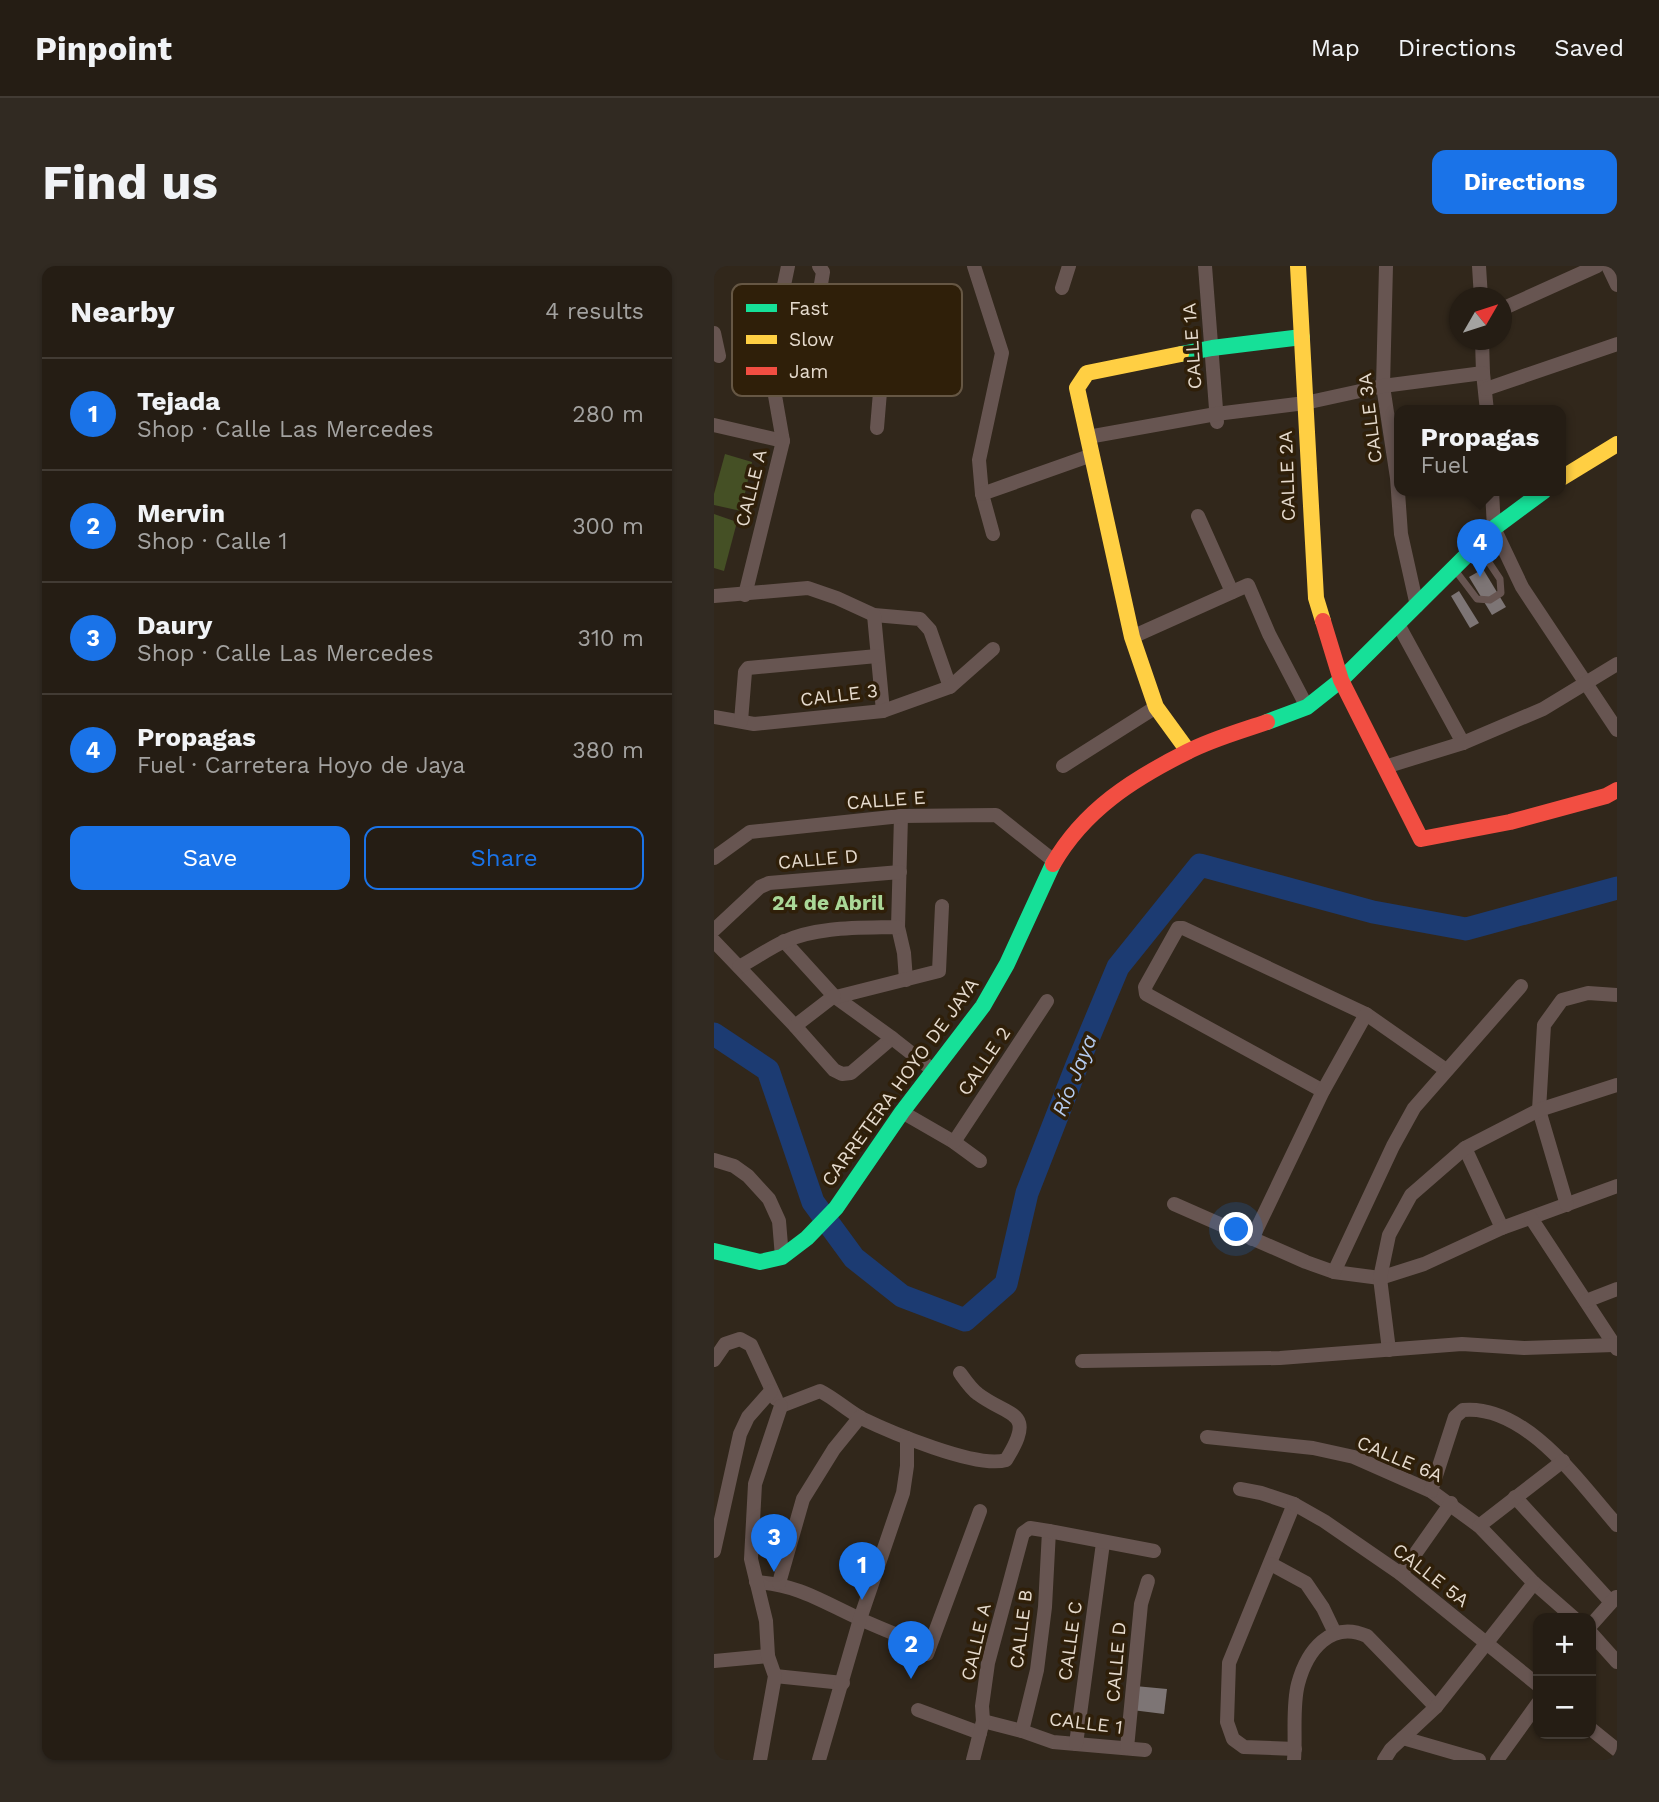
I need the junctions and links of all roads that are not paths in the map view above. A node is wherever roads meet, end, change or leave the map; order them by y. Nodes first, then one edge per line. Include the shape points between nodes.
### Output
1 (788, 266) edge
2 (819, 266) edge
3 (974, 266) edge
4 (1069, 266) edge
5 (1205, 266) edge
6 (1298, 266) edge
7 (1386, 266) edge
8 (1479, 266) edge
9 (1597, 266) edge
10 (1608, 266) edge
11 (784, 284) edge
12 (821, 284) edge
13 (1617, 285) edge
14 (1480, 287) edge
15 (1062, 288) dead end
16 (1512, 304) edge
17 (714, 333) edge
18 (1302, 337) junction
19 (1617, 344) edge
20 (1212, 348) junction
21 (1482, 350) edge
22 (719, 356) dead end
23 (1483, 373) junction
24 (1383, 386) junction
25 (1486, 390) junction
26 (775, 396) edge
27 (880, 396) edge
28 (1305, 403) junction
29 (1487, 405) edge
30 (1217, 418) junction
31 (714, 425) edge
32 (877, 428) dead end
33 (1088, 437) junction
34 (783, 441) junction
35 (1617, 444) edge
36 (1092, 455) junction
37 (1394, 458) edge
38 (1566, 475) edge
39 (982, 494) junction
40 (1398, 496) edge
41 (1492, 496) edge
42 (1537, 496) edge
43 (1198, 516) dead end
44 (1494, 528) junction
45 (993, 534) dead end
46 (1478, 546) junction
47 (1454, 569) junction
48 (1231, 592) junction
49 (745, 595) junction
50 (714, 596) edge
51 (1417, 606) junction
52 (874, 615) junction
53 (1398, 624) junction
54 (1132, 637) junction
55 (993, 649) dead end
56 (877, 656) junction
57 (1617, 664) edge
58 (1341, 680) junction
59 (1586, 684) junction
60 (950, 687) junction
61 (1156, 707) junction
62 (1307, 707) junction
63 (883, 711) junction
64 (714, 717) edge
65 (741, 721) junction
66 (1617, 730) edge
67 (1463, 743) junction
68 (1188, 751) junction
69 (1063, 765) dead end
70 (1385, 767) junction
71 (1617, 790) edge
72 (901, 816) junction
73 (714, 858) edge
74 (1054, 861) junction
75 (901, 872) junction
76 (942, 906) dead end
77 (898, 927) junction
78 (714, 930) edge
79 (714, 941) edge
80 (785, 941) junction
81 (739, 967) junction
82 (906, 980) junction
83 (1521, 986) dead end
84 (1617, 995) edge
85 (835, 997) junction
86 (1047, 1001) dead end
87 (1366, 1014) junction
88 (796, 1026) junction
89 (892, 1038) junction
90 (1446, 1070) junction
91 (934, 1071) junction
92 (1617, 1086) edge
93 (1323, 1091) junction
94 (1539, 1110) junction
95 (902, 1112) junction
96 (954, 1142) junction
97 (1465, 1149) junction
98 (714, 1160) edge
99 (980, 1161) dead end
100 (1617, 1186) edge
101 (1174, 1204) dead end
102 (1567, 1205) junction
103 (1531, 1218) junction
104 (1502, 1228) junction
105 (1252, 1239) junction
106 (714, 1251) edge
107 (782, 1258) junction
108 (1334, 1272) junction
109 (1380, 1278) junction
110 (1617, 1289) edge
111 (1586, 1301) junction
112 (1616, 1347) edge
113 (1389, 1350) junction
114 (714, 1360) edge
115 (1082, 1362) dead end
116 (960, 1373) dead end
117 (771, 1391) junction
118 (781, 1406) junction
119 (860, 1417) junction
120 (1207, 1437) dead end
121 (907, 1438) junction
122 (1563, 1461) junction
123 (1240, 1489) dead end
124 (1431, 1491) junction
125 (1515, 1497) junction
126 (1451, 1503) junction
127 (1294, 1504) junction
128 (980, 1511) dead end
129 (1617, 1525) edge
130 (1479, 1526) junction
131 (1049, 1531) junction
132 (1103, 1543) junction
133 (714, 1551) edge
134 (1154, 1551) dead end
135 (1271, 1564) junction
136 (1401, 1574) junction
137 (1148, 1581) dead end
138 (756, 1582) junction
139 (779, 1583) junction
140 (1534, 1583) junction
141 (1613, 1599) edge
142 (1568, 1613) edge
143 (860, 1619) junction
144 (1596, 1619) edge
145 (1335, 1633) junction
146 (1596, 1639) edge
147 (1486, 1643) junction
148 (768, 1656) junction
149 (714, 1661) edge
150 (1617, 1662) edge
151 (775, 1676) junction
152 (1533, 1681) edge
153 (844, 1683) junction
154 (1436, 1707) junction
155 (918, 1710) dead end
156 (1533, 1710) edge
157 (981, 1727) junction
158 (1022, 1731) junction
159 (1596, 1733) edge
160 (1403, 1738) junction
161 (1076, 1744) junction
162 (1127, 1748) junction
163 (1145, 1750) dead end
164 (1617, 1751) edge
165 (1294, 1755) edge
166 (1392, 1756) edge
167 (760, 1760) edge
168 (819, 1760) edge
169 (973, 1760) edge
170 (1479, 1760) edge
171 (1497, 1760) edge

1 - 11 street, CALLE A
2 - 12 street
3 - 39 street via 1002,353 979,460
4 - 15 street
5 - 20 street, CALLE 1A
6 - 18 street, CALLE 2A
7 - 24 street, CALLE 3A
8 - 14 street
9 - 16 street
10 - 13 street
17 - 22 street
18 - 20 street
18 - 28 street, CALLE 2A
19 - 25 street
20 - 30 street, CALLE 1A
20 - 33 street via 1087,373 1077,388
21 - 23 street
23 - 24 street
23 - 25 street
24 - 28 street
24 - 37 street, CALLE 3A
25 - 29 street
26 - 34 street, CALLE A
27 - 32 street
28 - 30 street
28 - 58 street, CALLE 2A via 1316,598
30 - 33 street
31 - 34 street
33 - 36 street
34 - 49 street, CALLE A
35 - 38 street
36 - 39 street
36 - 54 street
39 - 45 street
40 - 51 street, CALLE 3A via 1401,534
41 - 44 street
42 - 44 street, CARRETERA HOYO DE JAYA
43 - 48 street
44 - 46 street, CARRETERA HOYO DE JAYA
44 - 59 street via 1522,587
46 - 47 street, CARRETERA HOYO DE JAYA
46 - 47 lane via 1500,579 1501,593 1490,600 1477,599
47 - 51 street, CARRETERA HOYO DE JAYA
48 - 54 street
48 - 62 street via 1250,587
49 - 50 street
49 - 52 street via 808,588
51 - 53 street, CARRETERA HOYO DE JAYA
52 - 56 street
52 - 60 street via 920,619 930,630
53 - 58 street, CARRETERA HOYO DE JAYA
53 - 67 street
54 - 61 street
55 - 60 street, CALLE 3
56 - 63 street
56 - 65 street via 748,668
57 - 59 street
58 - 62 street, CARRETERA HOYO DE JAYA
58 - 70 street, CALLE 2A
59 - 66 street
59 - 67 street via 1543,709
60 - 63 street, CALLE 3
61 - 68 street
61 - 69 street
62 - 68 street, CARRETERA HOYO DE JAYA
63 - 65 street, CALLE 3 via 754,724
64 - 65 street, CALLE 3
67 - 70 street
68 - 74 street, CARRETERA HOYO DE JAYA via 1106,800
70 - 71 street, CALLE 2A via 1421,839 1510,822
72 - 73 street, CALLE E via 750,832
72 - 74 street, CALLE E via 996,815
72 - 75 street
74 - 91 street, CARRETERA HOYO DE JAYA via 983,1006
75 - 77 street
75 - 78 street, CALLE D via 769,883
76 - 82 street via 939,971
77 - 80 street via 841,929
77 - 82 street
79 - 81 street
80 - 81 street
80 - 85 street
81 - 88 street
82 - 85 street
83 - 90 street
84 - 94 street via 1588,993 1562,1000 1544,1025
85 - 88 street
85 - 89 street
86 - 96 street, CALLE 2
87 - 90 street
87 - 93 street
87 - 93 street via 1183,928 1174,933 1146,994
88 - 89 street via 842,1074 851,1073
89 - 91 street
90 - 108 street via 1414,1108
91 - 95 street, CARRETERA HOYO DE JAYA
92 - 94 street
93 - 105 street
94 - 97 street
94 - 102 street
95 - 96 street
95 - 107 street, CARRETERA HOYO DE JAYA via 836,1208
96 - 99 street
97 - 104 street
97 - 109 street via 1411,1195 1388,1235
98 - 107 street via 734,1166 769,1199 779,1221
100 - 102 street
101 - 105 street
102 - 103 street
103 - 104 street
103 - 111 street
104 - 109 street via 1424,1264
105 - 108 street
106 - 107 street via 760,1262
108 - 109 street
109 - 113 street
110 - 111 street
111 - 112 street
112 - 113 street via 1461,1344
113 - 115 street via 1280,1359
114 - 117 street via 725,1344 740,1339 751,1345
116 - 121 street via 979,1395 1018,1419 1018,1436 1006,1460 975,1461
117 - 118 street
117 - 133 street via 740,1434
118 - 119 street via 820,1391
118 - 138 street via 755,1484 751,1559
119 - 121 street
119 - 139 street via 803,1499
120 - 124 street, CALLE 6A via 1353,1457
121 - 143 street via 903,1493
122 - 124 street via 1520,1427 1485,1411 1463,1410 1455,1417
122 - 125 street
122 - 129 street
123 - 127 street, CALLE 5A
124 - 126 street, CALLE 6A
125 - 130 street
125 - 141 street
126 - 130 street, CALLE 6A
126 - 136 street
127 - 135 street
127 - 136 street, CALLE 5A
128 - 143 street via 928,1651
130 - 140 street, CALLE 6A
131 - 132 street
131 - 157 street, CALLE A via 1030,1528 1023,1533 988,1663
131 - 158 street, CALLE B via 1037,1670
132 - 134 street
132 - 161 street, CALLE C
135 - 145 street via 1306,1583
135 - 165 street via 1229,1663 1227,1722 1233,1739 1244,1747
136 - 147 street, CALLE 5A
137 - 162 street, CALLE D via 1141,1604
138 - 139 street
138 - 148 street via 766,1621
139 - 143 street
140 - 142 street, CALLE 6A
140 - 147 street
141 - 144 street
143 - 153 street
145 - 154 street via 1354,1630 1367,1636
145 - 165 street via 1319,1644 1297,1686
146 - 150 street
147 - 152 street, CALLE 5A
147 - 154 street
148 - 149 street
148 - 151 street
151 - 153 street
151 - 167 street
153 - 168 street
154 - 160 street
155 - 157 street, CALLE 1
156 - 171 street
157 - 158 street, CALLE 1
157 - 169 street, CALLE A
158 - 161 street, CALLE 1
159 - 164 street
160 - 166 street
160 - 170 street
161 - 162 street, CALLE 1
162 - 163 street, CALLE 1

